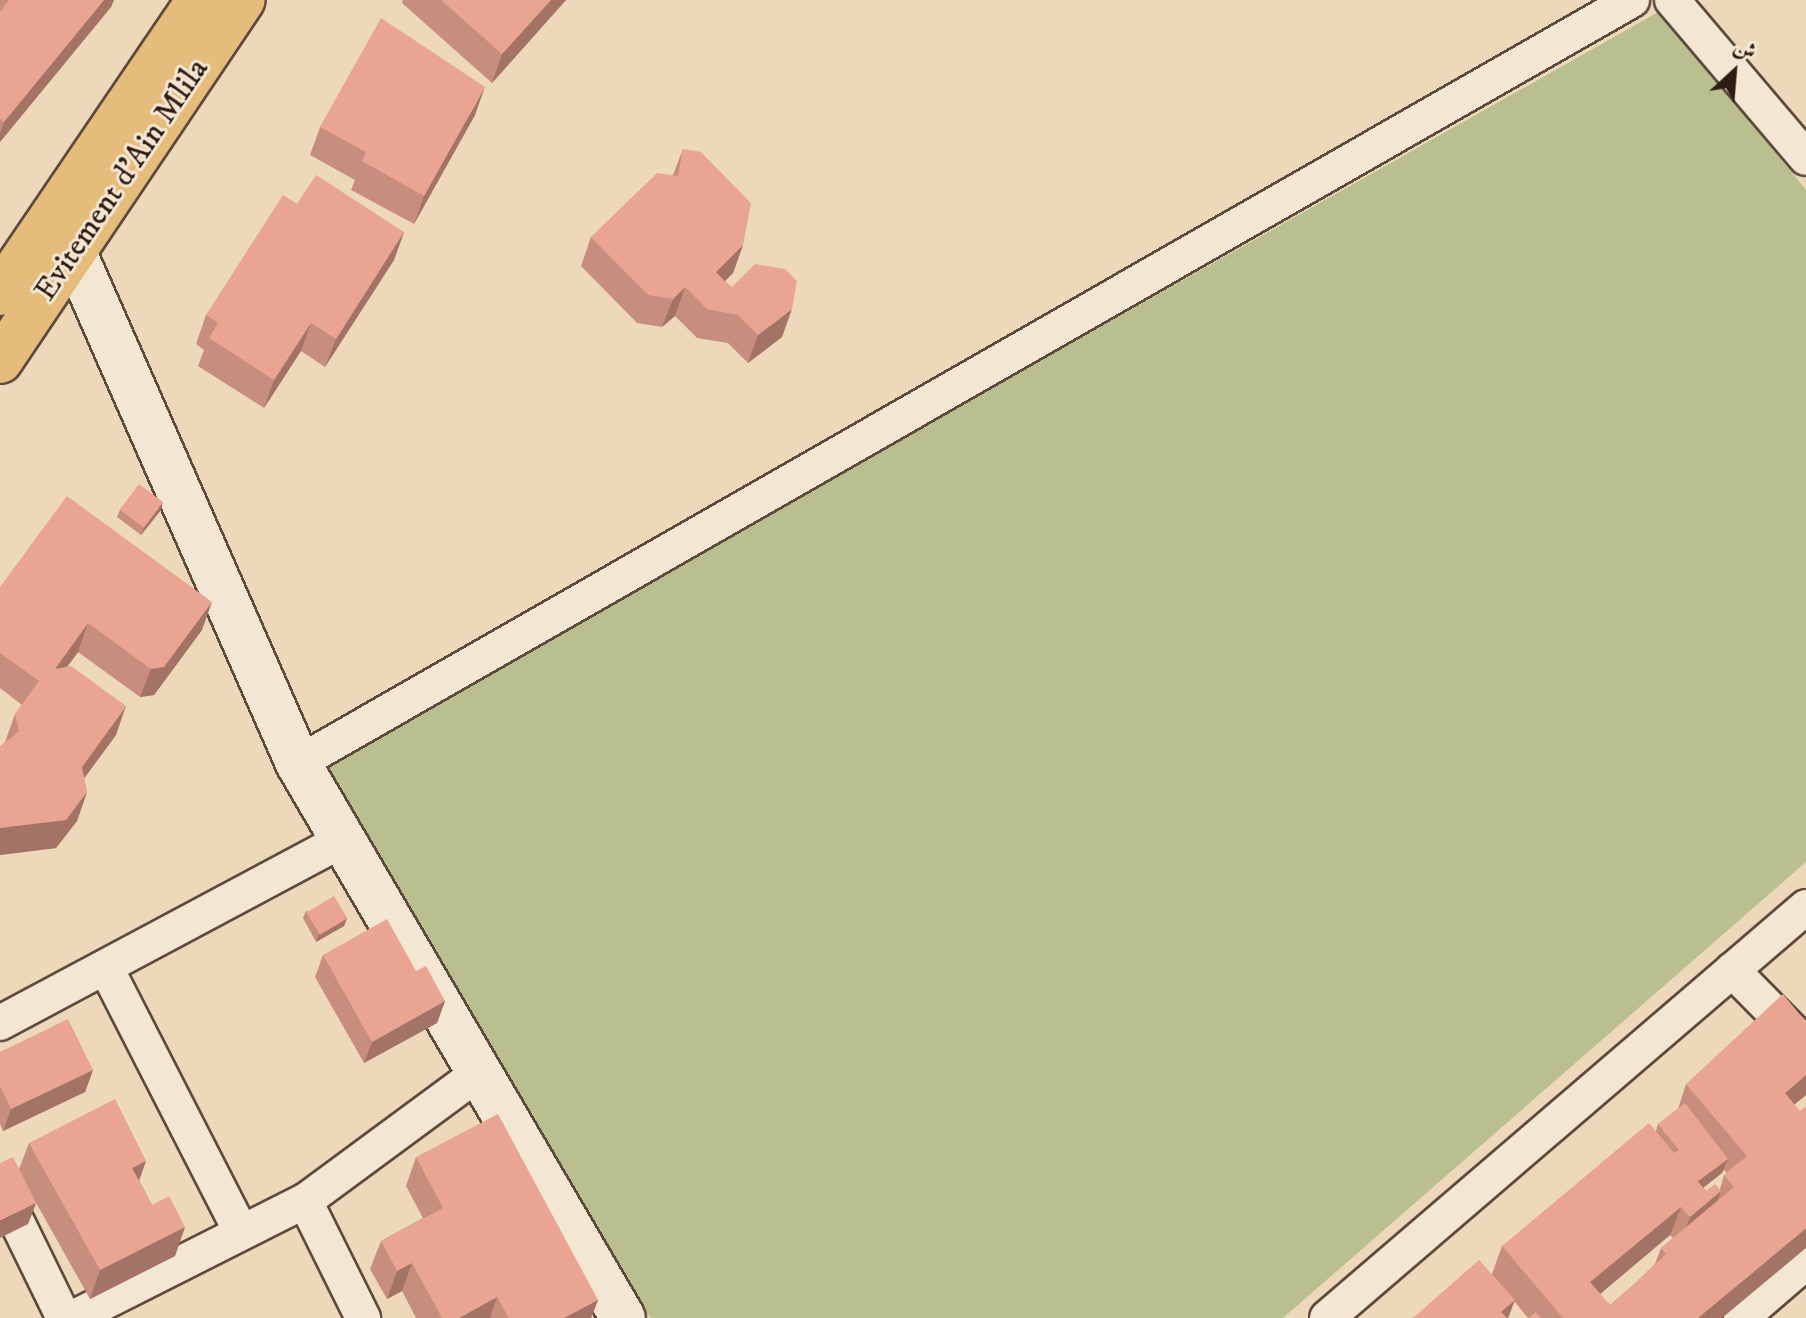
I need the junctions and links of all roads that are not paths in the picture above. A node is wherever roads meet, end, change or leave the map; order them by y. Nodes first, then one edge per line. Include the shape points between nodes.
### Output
1 (199, 0) edge
2 (243, 0) edge
3 (1632, 0) edge
4 (1672, 0) edge
5 (1806, 158) edge
6 (59, 241) junction
7 (0, 293) edge
8 (0, 361) edge
9 (298, 763) junction
10 (344, 839) junction
11 (1806, 907) edge
12 (107, 970) junction
13 (1732, 970) junction
14 (0, 1023) edge
15 (1806, 1045) edge
16 (483, 1070) junction
17 (0, 1187) edge
18 (305, 1201) junction
19 (241, 1232) junction
20 (1806, 1262) edge
21 (1331, 1316) edge
22 (64, 1318) edge
23 (73, 1318) edge
24 (363, 1318) edge
25 (623, 1318) edge
26 (1741, 1318) edge

1 - 6 highway, Evitement d'Ain Mlila
2 - 6 highway, Evitement d'Ain Mlila
3 - 9 street
4 - 5 street
6 - 7 highway, Evitement d'Ain Mlila
6 - 8 highway, Evitement d'Ain Mlila
6 - 9 street
9 - 10 street
10 - 12 street
10 - 16 street
11 - 13 street
12 - 14 street
12 - 19 street
13 - 15 street
13 - 21 street
16 - 18 street
16 - 25 street
17 - 22 street
18 - 19 street
18 - 24 street
19 - 23 street
20 - 26 street

